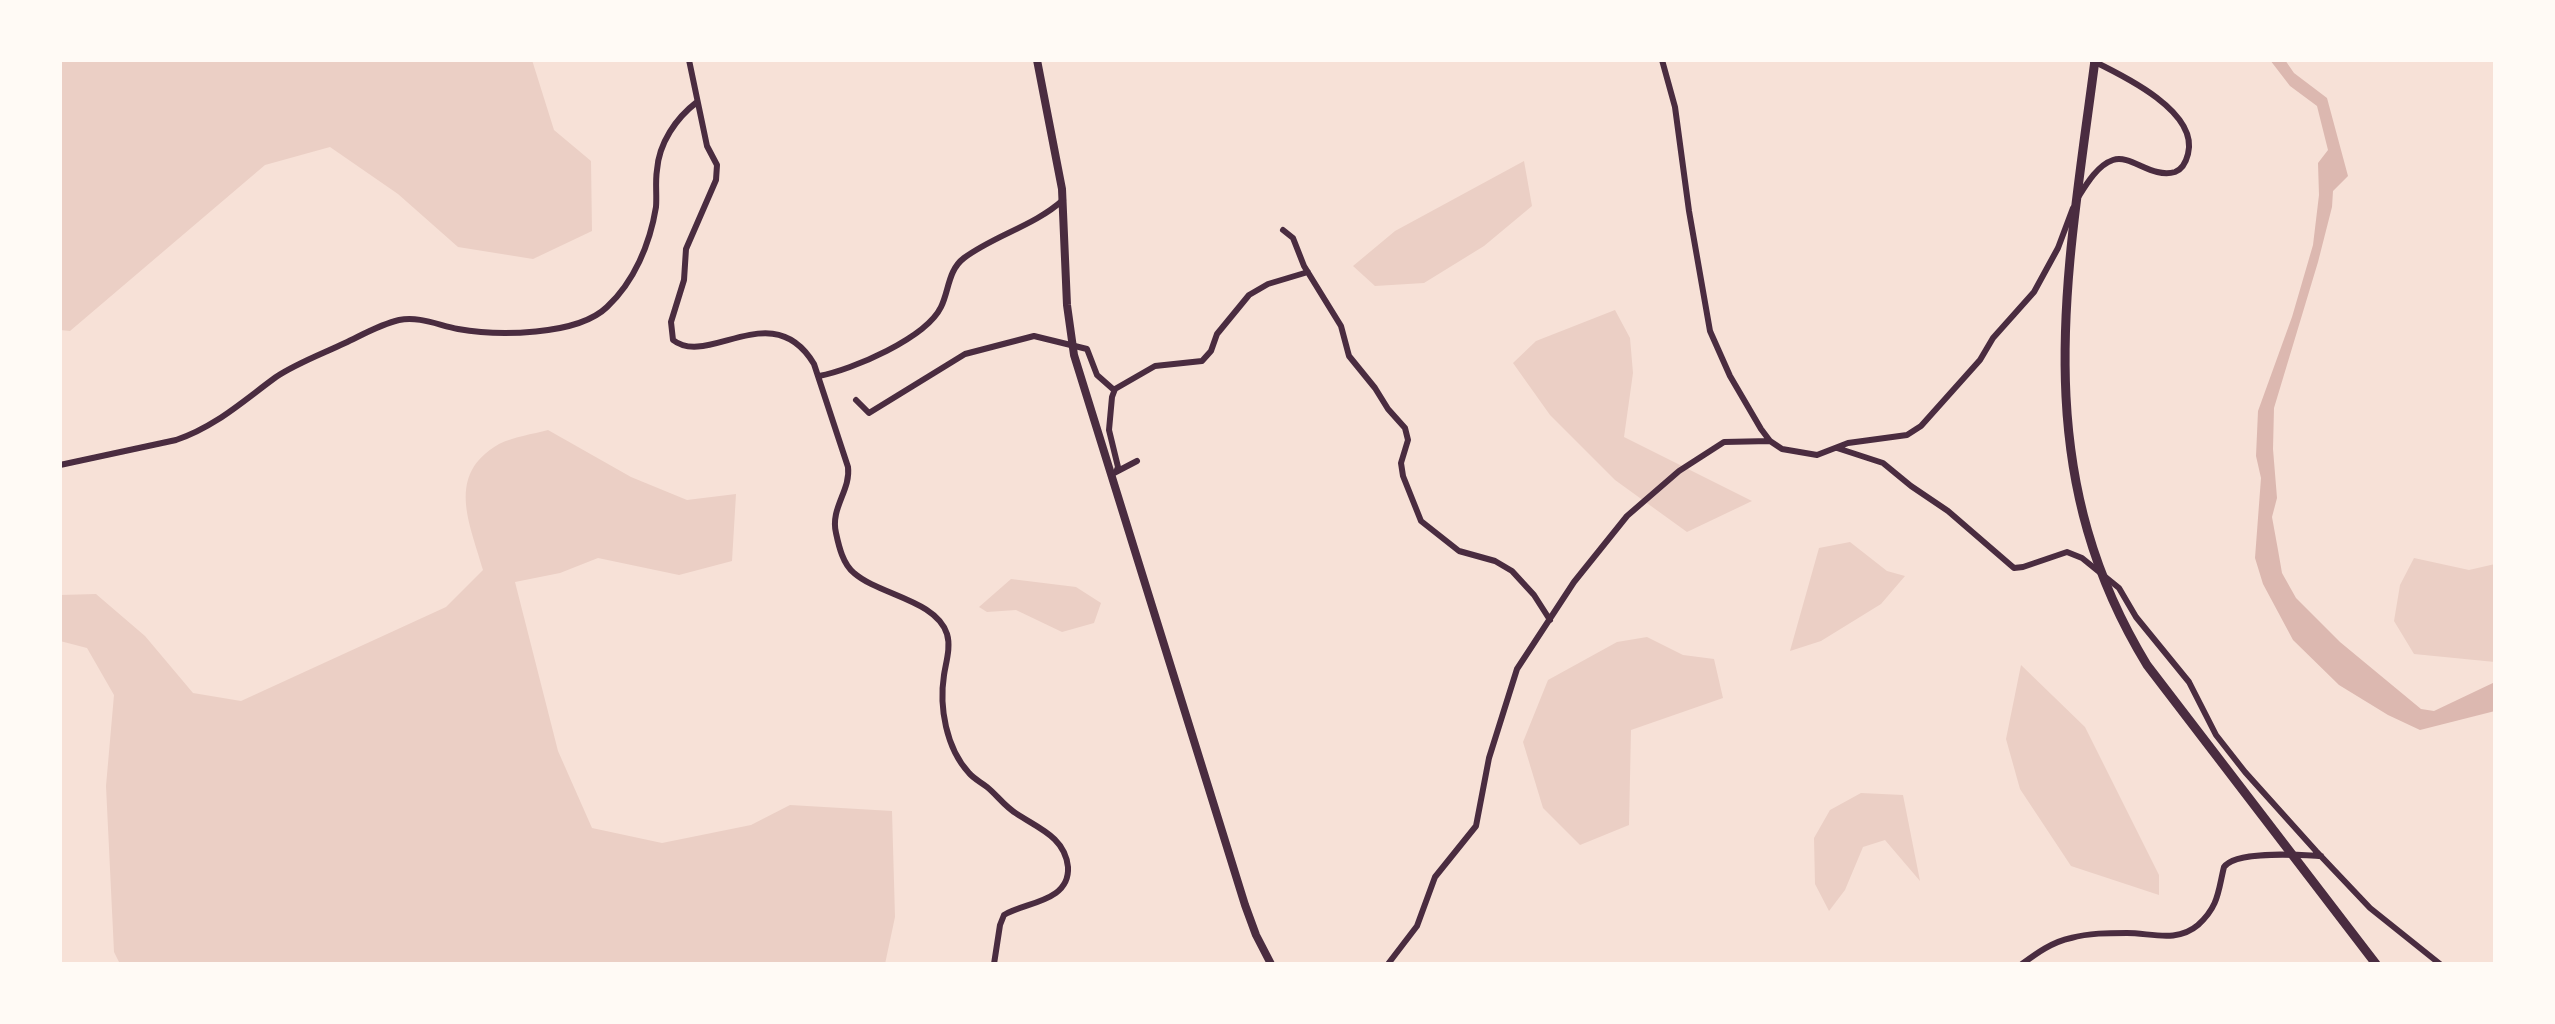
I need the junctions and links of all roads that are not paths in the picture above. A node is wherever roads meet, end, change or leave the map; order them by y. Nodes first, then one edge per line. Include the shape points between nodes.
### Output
1 (689, 60) edge
2 (1037, 60) edge
3 (1662, 60) edge
4 (2093, 60) edge
5 (697, 102) junction
6 (2078, 197) junction
7 (1063, 201) junction
8 (1283, 230) dead end
9 (1308, 272) junction
10 (819, 376) junction
11 (1114, 390) junction
12 (856, 400) dead end
13 (1770, 441) junction
14 (1837, 448) junction
15 (1137, 461) dead end
16 (60, 465) edge
17 (1113, 473) junction
18 (2100, 572) junction
19 (1550, 620) junction
20 (2291, 855) junction
21 (2321, 856) junction
22 (994, 964) edge
23 (1271, 964) edge
24 (1388, 964) edge
25 (2022, 964) edge
26 (2376, 964) edge
27 (2440, 964) edge

1 - 5 street
2 - 7 street
3 - 13 street via 1675,107 1710,331 1730,376
4 - 6 highway
4 - 6 street via 2164,104 2186,128 2189,149 2184,164 2174,172 2155,172 2124,160 2111,160 2096,172
5 - 10 street via 717,176 686,249 684,280 671,322 673,340 689,348 760,333 785,336 804,350
5 - 16 street via 676,122 661,154 654,215 632,278 605,310 587,321 556,328 492,332 398,320 297,364 195,434
6 - 14 street via 2040,282 1938,409 1907,435
6 - 18 highway via 2066,305 2066,427 2082,512
7 - 10 street via 964,258 953,272 935,317 912,336 847,368
7 - 17 street via 1070,338
8 - 9 street via 1293,238
9 - 11 street via 1268,284 1249,295 1216,334 1211,351 1202,361 1150,368
9 - 19 street via 1341,326 1349,356 1405,428 1408,440 1401,463 1402,476 1421,521 1459,550 1496,561 1512,571
10 - 22 street via 848,467 834,523 844,560 865,581 916,604 943,626 948,646 942,689 947,733 965,767 1007,807 1052,835 1068,866 1057,893 1004,915
11 - 12 street via 1097,375 1087,349 1034,336 965,354 869,413
11 - 17 street via 1109,430 1118,466
13 - 14 street via 1782,449 1805,454 1816,455
13 - 19 street via 1724,442 1654,491 1600,547
14 - 18 street via 1883,463 1948,511 2014,568 2067,552
15 - 17 street
17 - 23 street via 1245,905
18 - 20 highway via 2147,665
18 - 21 street via 2119,588 2136,617 2189,682 2216,735
19 - 24 street via 1527,652 1510,687 1476,826 1435,877 1417,926
20 - 21 street
20 - 25 street via 2235,858 2228,862 2214,903 2199,924 2186,933 2171,937 2128,933 2070,938 2044,948
20 - 26 highway
21 - 27 street via 2370,908

